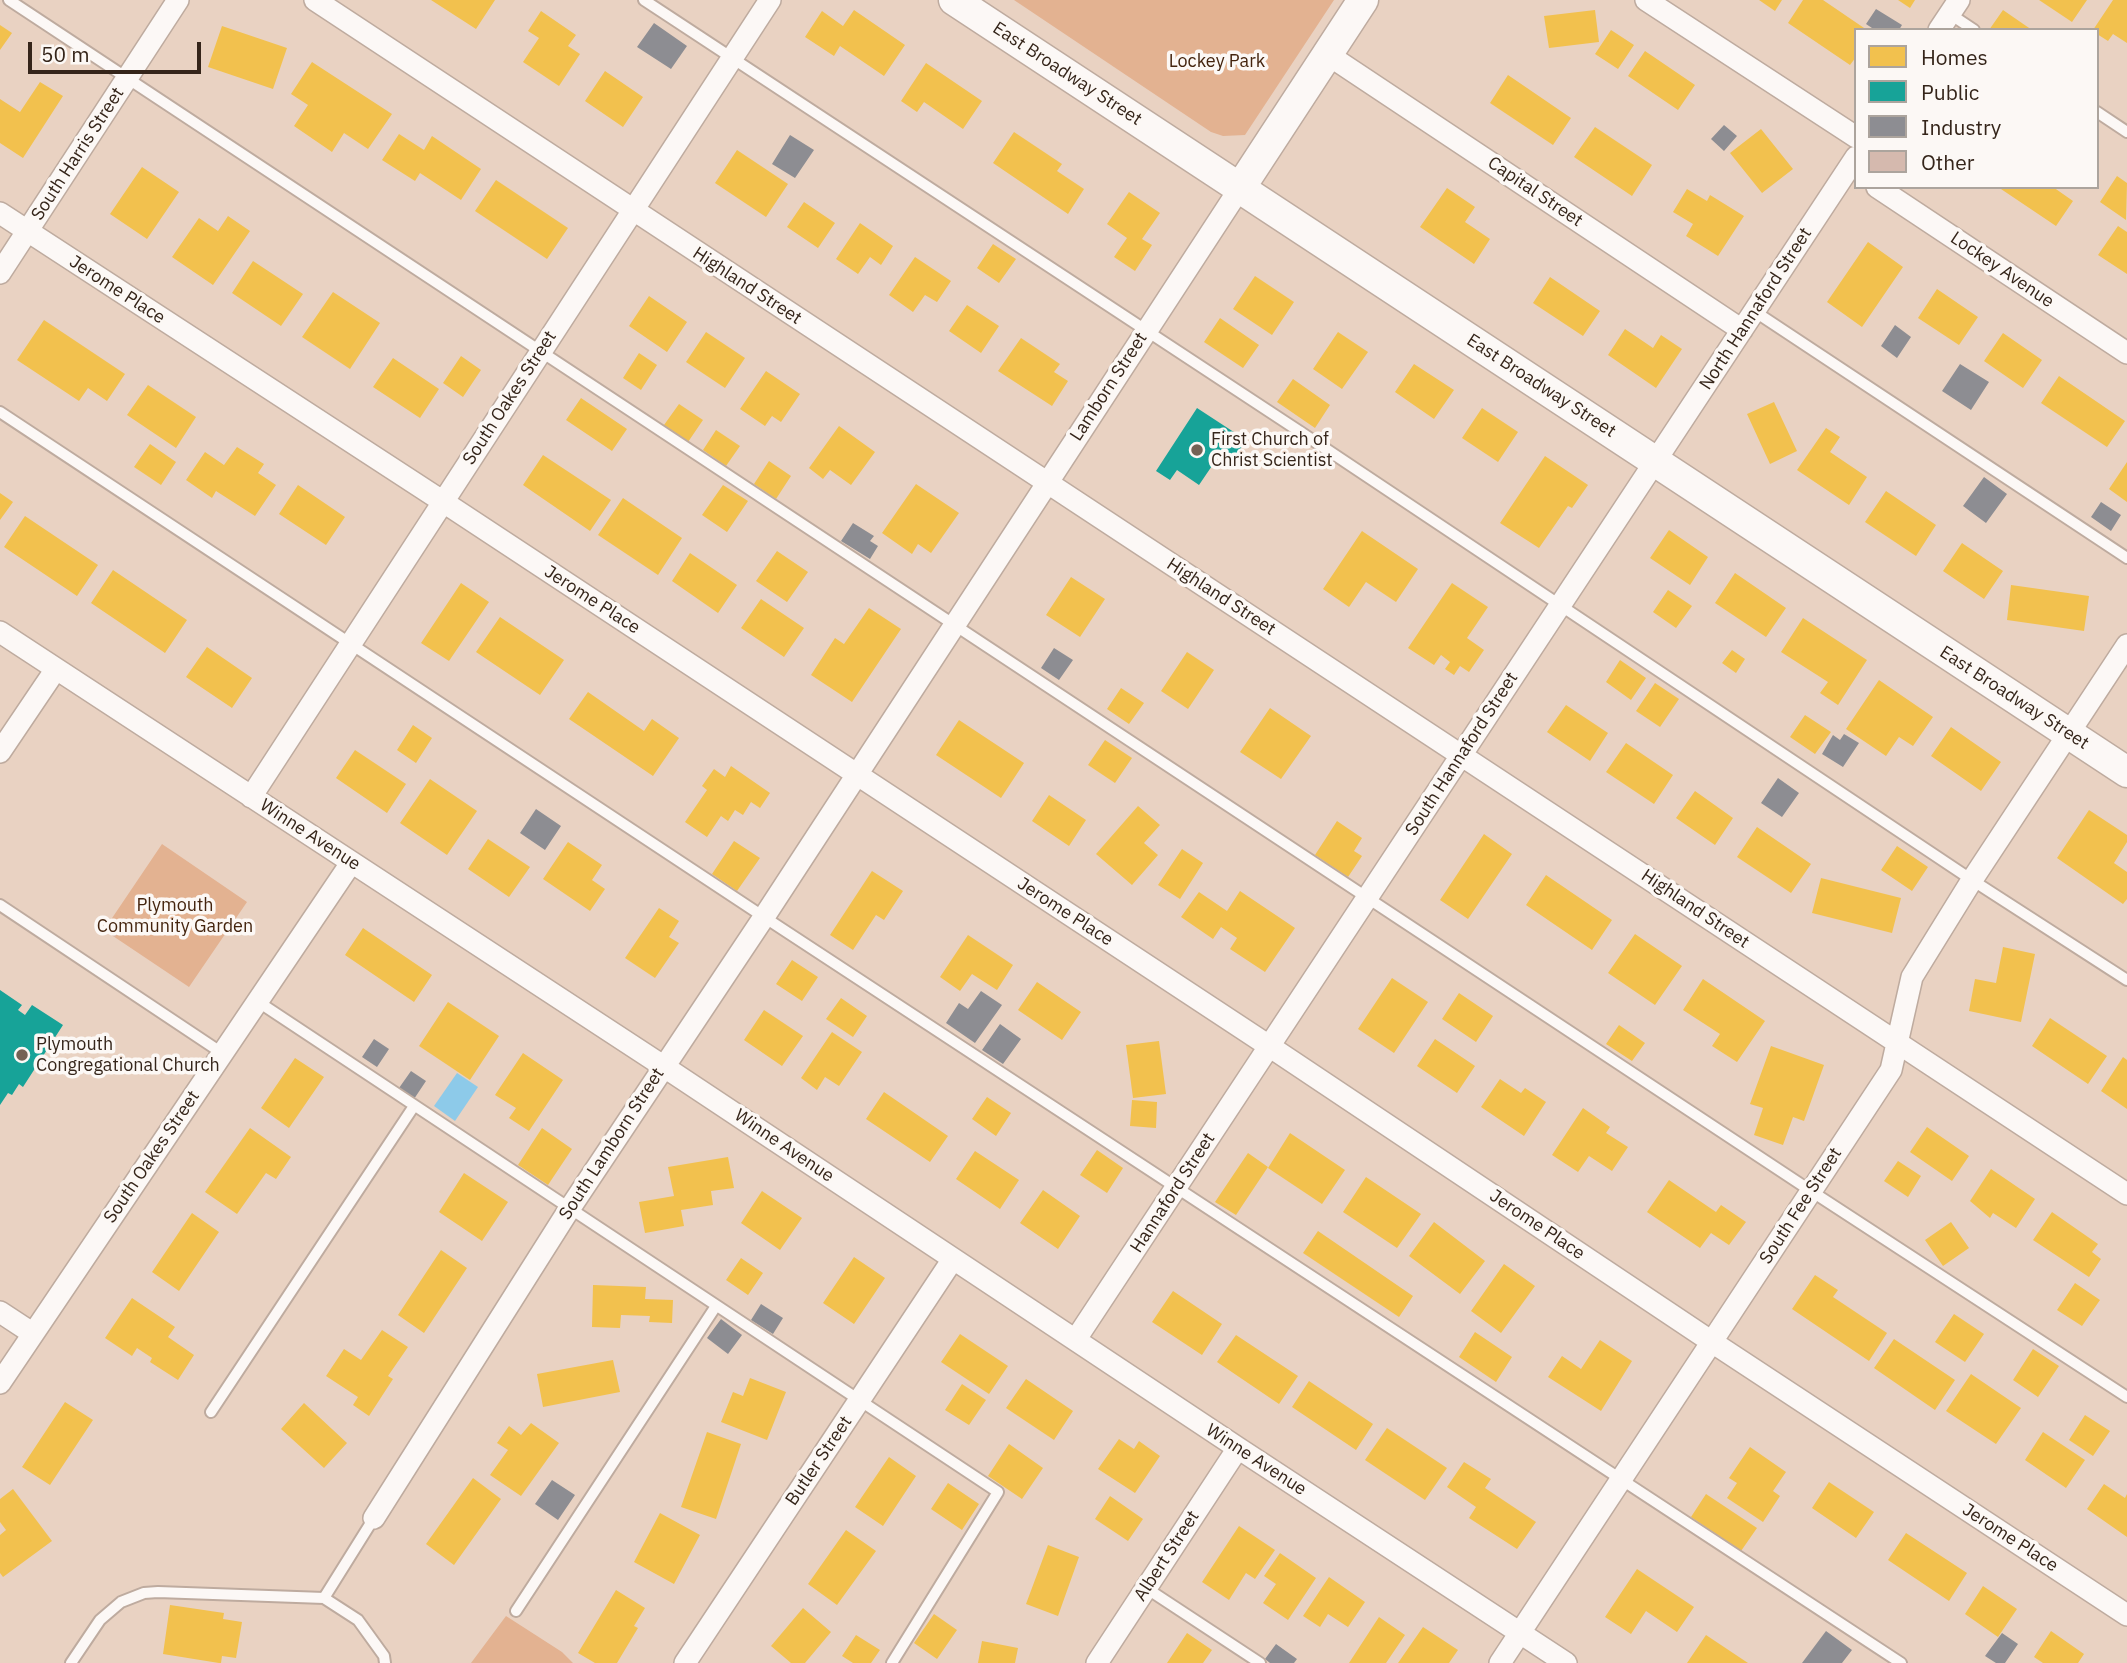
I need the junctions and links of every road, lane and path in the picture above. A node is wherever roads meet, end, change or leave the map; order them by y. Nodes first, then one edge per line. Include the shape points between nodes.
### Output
1 (9, 0) edge
2 (178, 0) edge
3 (315, 0) edge
4 (644, 0) edge
5 (770, 0) edge
6 (954, 0) edge
7 (1363, 0) edge
8 (1646, 0) edge
9 (1950, 14) edge
10 (1971, 28) edge
11 (1327, 54) junction
12 (732, 58) junction
13 (127, 78) junction
14 (2099, 113) edge
15 (2127, 132) edge
16 (1854, 136) edge
17 (1853, 166) edge
18 (1240, 188) junction
19 (1880, 189) edge
20 (633, 210) junction
21 (0, 213) edge
22 (27, 231) junction
23 (0, 273) edge
24 (1754, 311) junction
25 (1742, 330) junction
26 (1146, 331) junction
27 (541, 351) junction
28 (2127, 353) edge
29 (0, 412) edge
30 (1655, 461) junction
31 (1046, 483) junction
32 (442, 501) junction
33 (2127, 558) edge
34 (1560, 605) junction
35 (954, 625) junction
36 (0, 632) edge
37 (351, 643) junction
38 (2127, 645) edge
39 (56, 669) junction
40 (2068, 733) junction
41 (0, 752) edge
42 (1462, 755) junction
43 (2127, 772) edge
44 (856, 774) junction
45 (251, 797) junction
46 (351, 863) junction
47 (1972, 880) junction
48 (1368, 897) junction
49 (0, 905) edge
50 (764, 917) junction
51 (2127, 980) edge
52 (257, 1002) junction
53 (1896, 1042) junction
54 (1269, 1046) junction
55 (222, 1053) junction
56 (663, 1066) junction
57 (414, 1106) junction
58 (1177, 1187) junction
59 (1811, 1191) junction
60 (2127, 1194) edge
61 (570, 1209) junction
62 (953, 1259) junction
63 (716, 1306) junction
64 (0, 1312) edge
65 (32, 1334) junction
66 (1076, 1339) junction
67 (1712, 1342) junction
68 (0, 1383) edge
69 (2127, 1397) edge
70 (860, 1400) junction
71 (211, 1412) dead end
72 (1238, 1448) junction
73 (1620, 1480) junction
74 (374, 1518) joint
75 (1146, 1588) junction
76 (324, 1598) junction
77 (516, 1611) dead end
78 (2127, 1615) edge
79 (1520, 1632) junction
80 (71, 1663) edge
81 (385, 1663) edge
82 (685, 1663) edge
83 (892, 1663) edge
84 (1097, 1663) edge
85 (1260, 1663) edge
86 (1500, 1663) edge
87 (1566, 1663) edge
88 (1901, 1663) edge

1 - 13 lane
2 - 13 street, South Harris Street
3 - 20 street, Highland Street
4 - 12 lane
5 - 12 street, South Oakes Street
6 - 18 street, East Broadway Street
7 - 11 street, Lamborn Street
8 - 16 street
9 - 10 lane
11 - 18 street, Lamborn Street
11 - 25 street, Capital Street
12 - 20 street, South Oakes Street
12 - 26 lane
13 - 22 street, South Harris Street
13 - 27 lane
14 - 15 lane
17 - 24 street, North Hannaford Street
18 - 26 street, Lamborn Street
18 - 30 street, East Broadway Street
19 - 28 street, Lockey Avenue
20 - 27 street, South Oakes Street
20 - 31 street, Highland Street
21 - 22 street, Jerome Place
22 - 23 street, South Harris Street
22 - 32 street, Jerome Place
24 - 25 street, North Hannaford Street
24 - 33 lane
25 - 30 street, North Hannaford Street
26 - 31 street, Lamborn Street
26 - 34 lane
27 - 32 street, South Oakes Street
27 - 35 lane
29 - 37 lane
30 - 34 street, South Hannaford Street
30 - 40 street, East Broadway Street
31 - 35 street, Lamborn Street
31 - 42 street, Highland Street
32 - 37 street, South Oakes Street
32 - 44 street, Jerome Place
34 - 42 street, South Hannaford Street
34 - 47 lane
35 - 44 street, Lamborn Street
35 - 48 lane
36 - 39 street, Winne Avenue
37 - 45 street, South Oakes Street
37 - 50 lane
38 - 40 street, South Fee Street
39 - 41 street
39 - 45 street, Winne Avenue
40 - 43 street, East Broadway Street
40 - 47 street, South Fee Street
42 - 48 street, South Hannaford Street
42 - 53 street, Highland Street
44 - 50 street, South Lamborn Street
44 - 54 street, Jerome Place
45 - 46 street, Winne Avenue
46 - 52 street, South Oakes Street
46 - 56 street, Winne Avenue
47 - 51 lane
47 - 53 street, South Fee Street via 1912,977
48 - 54 street, South Hannaford Street
48 - 59 lane
49 - 55 lane
50 - 56 street, South Lamborn Street
50 - 58 lane
52 - 55 street, South Oakes Street
52 - 57 lane
53 - 59 street, South Fee Street via 1891,1070
53 - 60 street, Highland Street
54 - 58 street, Hannaford Street
54 - 67 street, Jerome Place
55 - 65 street, South Oakes Street
56 - 61 street, South Lamborn Street
56 - 62 street, Winne Avenue
57 - 61 lane
57 - 71 lane
58 - 66 street, Hannaford Street
58 - 73 lane
59 - 67 street, South Fee Street
59 - 69 lane
61 - 63 lane
61 - 74 street, South Lamborn Street
62 - 66 street, Winne Avenue
62 - 70 street, Butler Street
63 - 70 lane
63 - 77 lane
64 - 65 street
65 - 68 street, South Oakes Street
66 - 72 street, Winne Avenue
67 - 73 street, South Fee Street
67 - 78 street, Jerome Place
70 - 82 street, Butler Street
70 - 83 lane via 998,1492
72 - 75 street, Albert Street
72 - 79 street, Winne Avenue
73 - 79 street, South Fee Street
73 - 88 lane
74 - 76 lane
75 - 84 street, Albert Street
75 - 85 lane
76 - 80 lane via 144,1593 121,1602 100,1620
76 - 81 lane via 358,1620
79 - 86 street, South Fee Street
79 - 87 street, Winne Avenue

